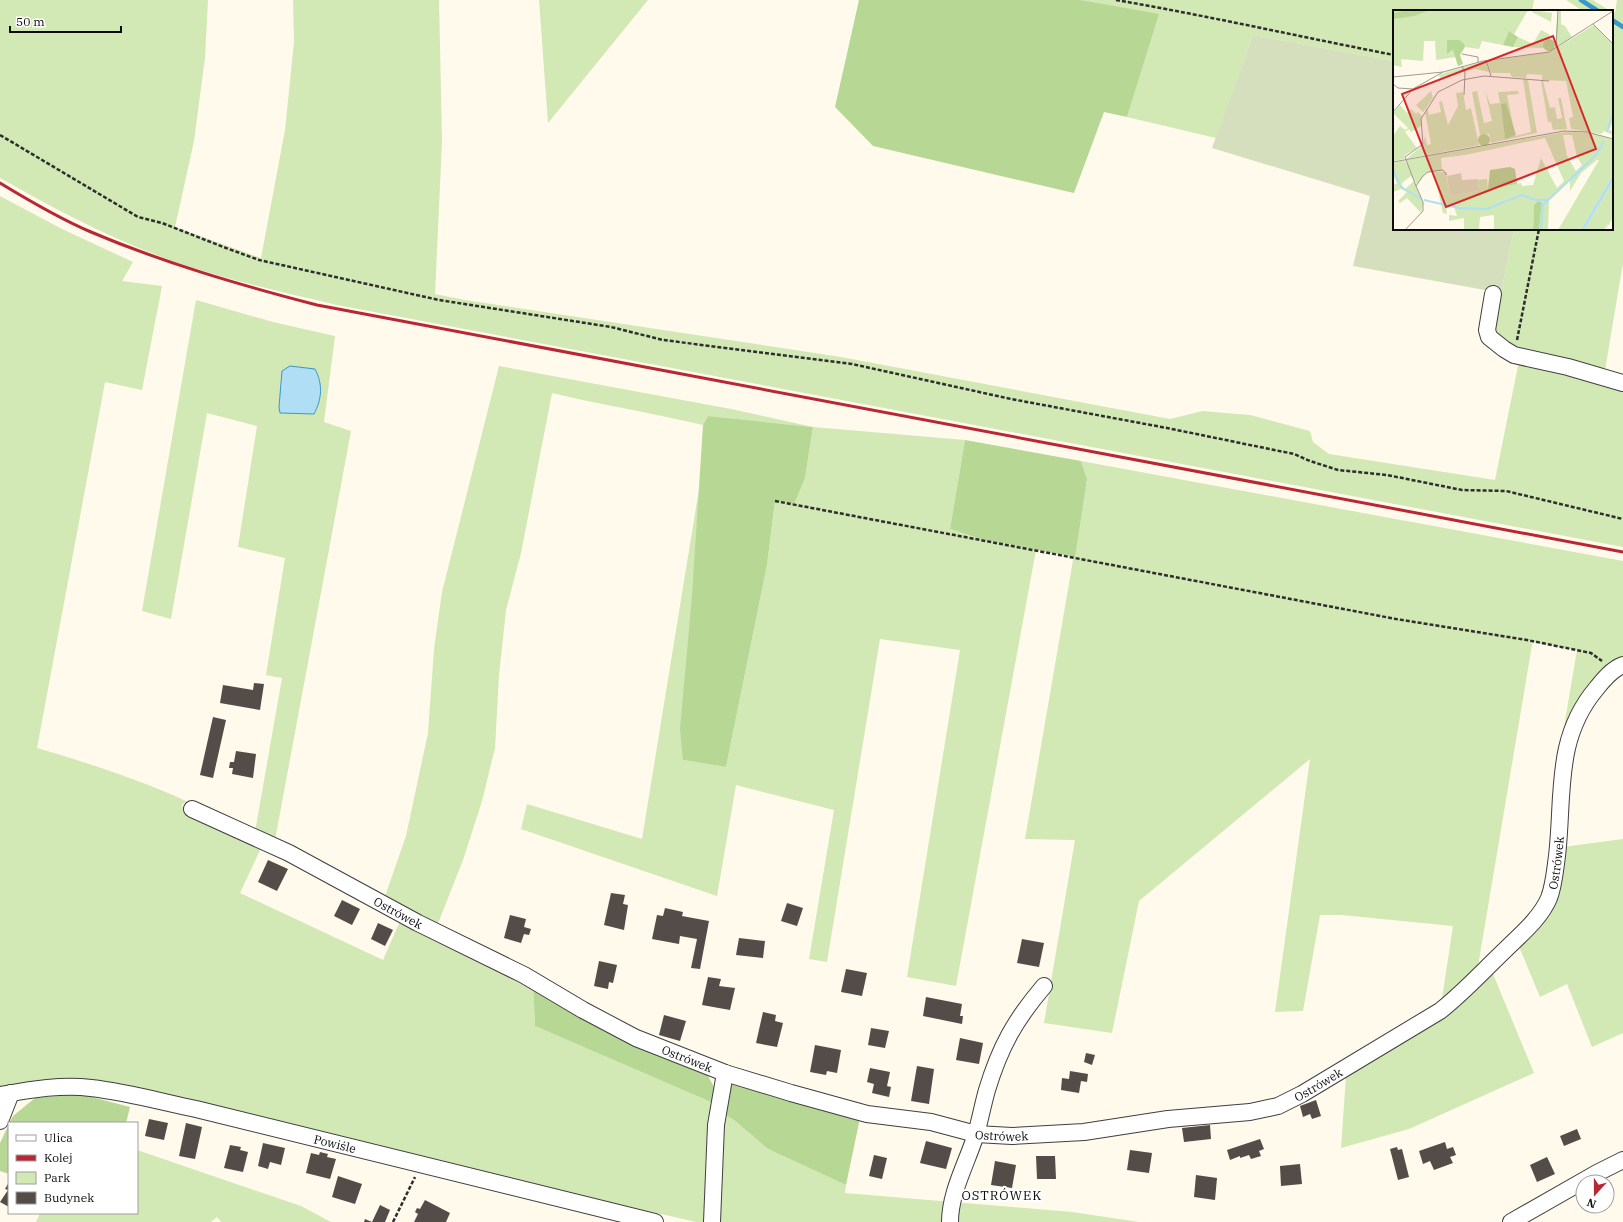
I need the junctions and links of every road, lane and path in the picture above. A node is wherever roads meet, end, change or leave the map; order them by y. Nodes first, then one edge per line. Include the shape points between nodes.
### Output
1 (1116, 0) edge
2 (1393, 55) edge
3 (0, 135) edge
4 (1539, 230) edge
5 (1493, 294) dead end
6 (1514, 355) junction
7 (1623, 383) edge
8 (775, 500) dead end
9 (1623, 519) edge
10 (1618, 668) edge
11 (192, 809) dead end
12 (1044, 986) dead end
13 (725, 1072) junction
14 (6, 1094) edge
15 (0, 1121) edge
16 (976, 1134) junction
17 (1623, 1160) edge
18 (421, 1164) junction
19 (394, 1222) edge
20 (656, 1222) edge
21 (712, 1222) edge
22 (950, 1222) edge
23 (1511, 1222) edge

1 - 2 path
3 - 9 path via 138,216 259,260 439,300 611,327 662,340 852,364 1011,399 1294,454 1338,470 1387,475 1462,490 1506,491
4 - 6 path
5 - 6 street via 1487,330 1489,337
6 - 7 street
8 - 10 path via 1396,619 1526,640 1590,653
10 - 16 street, Ostrówek via 1606,677 1587,699 1575,721 1568,743 1563,770 1558,847 1549,898 1538,917 1440,1011 1278,1106 1250,1112 1168,1119 1084,1132 1012,1136
11 - 13 street, Ostrówek via 289,853 418,923 524,974 636,1038
12 - 16 street via 1009,1034 989,1084
13 - 16 street, Ostrówek via 866,1114 931,1122
13 - 21 street via 716,1125
14 - 15 street, Powiśle
14 - 18 street, Powiśle via 50,1088 90,1087 196,1109
16 - 22 street via 954,1196
17 - 23 street via 1597,1172
18 - 19 path
18 - 20 street, Powiśle

